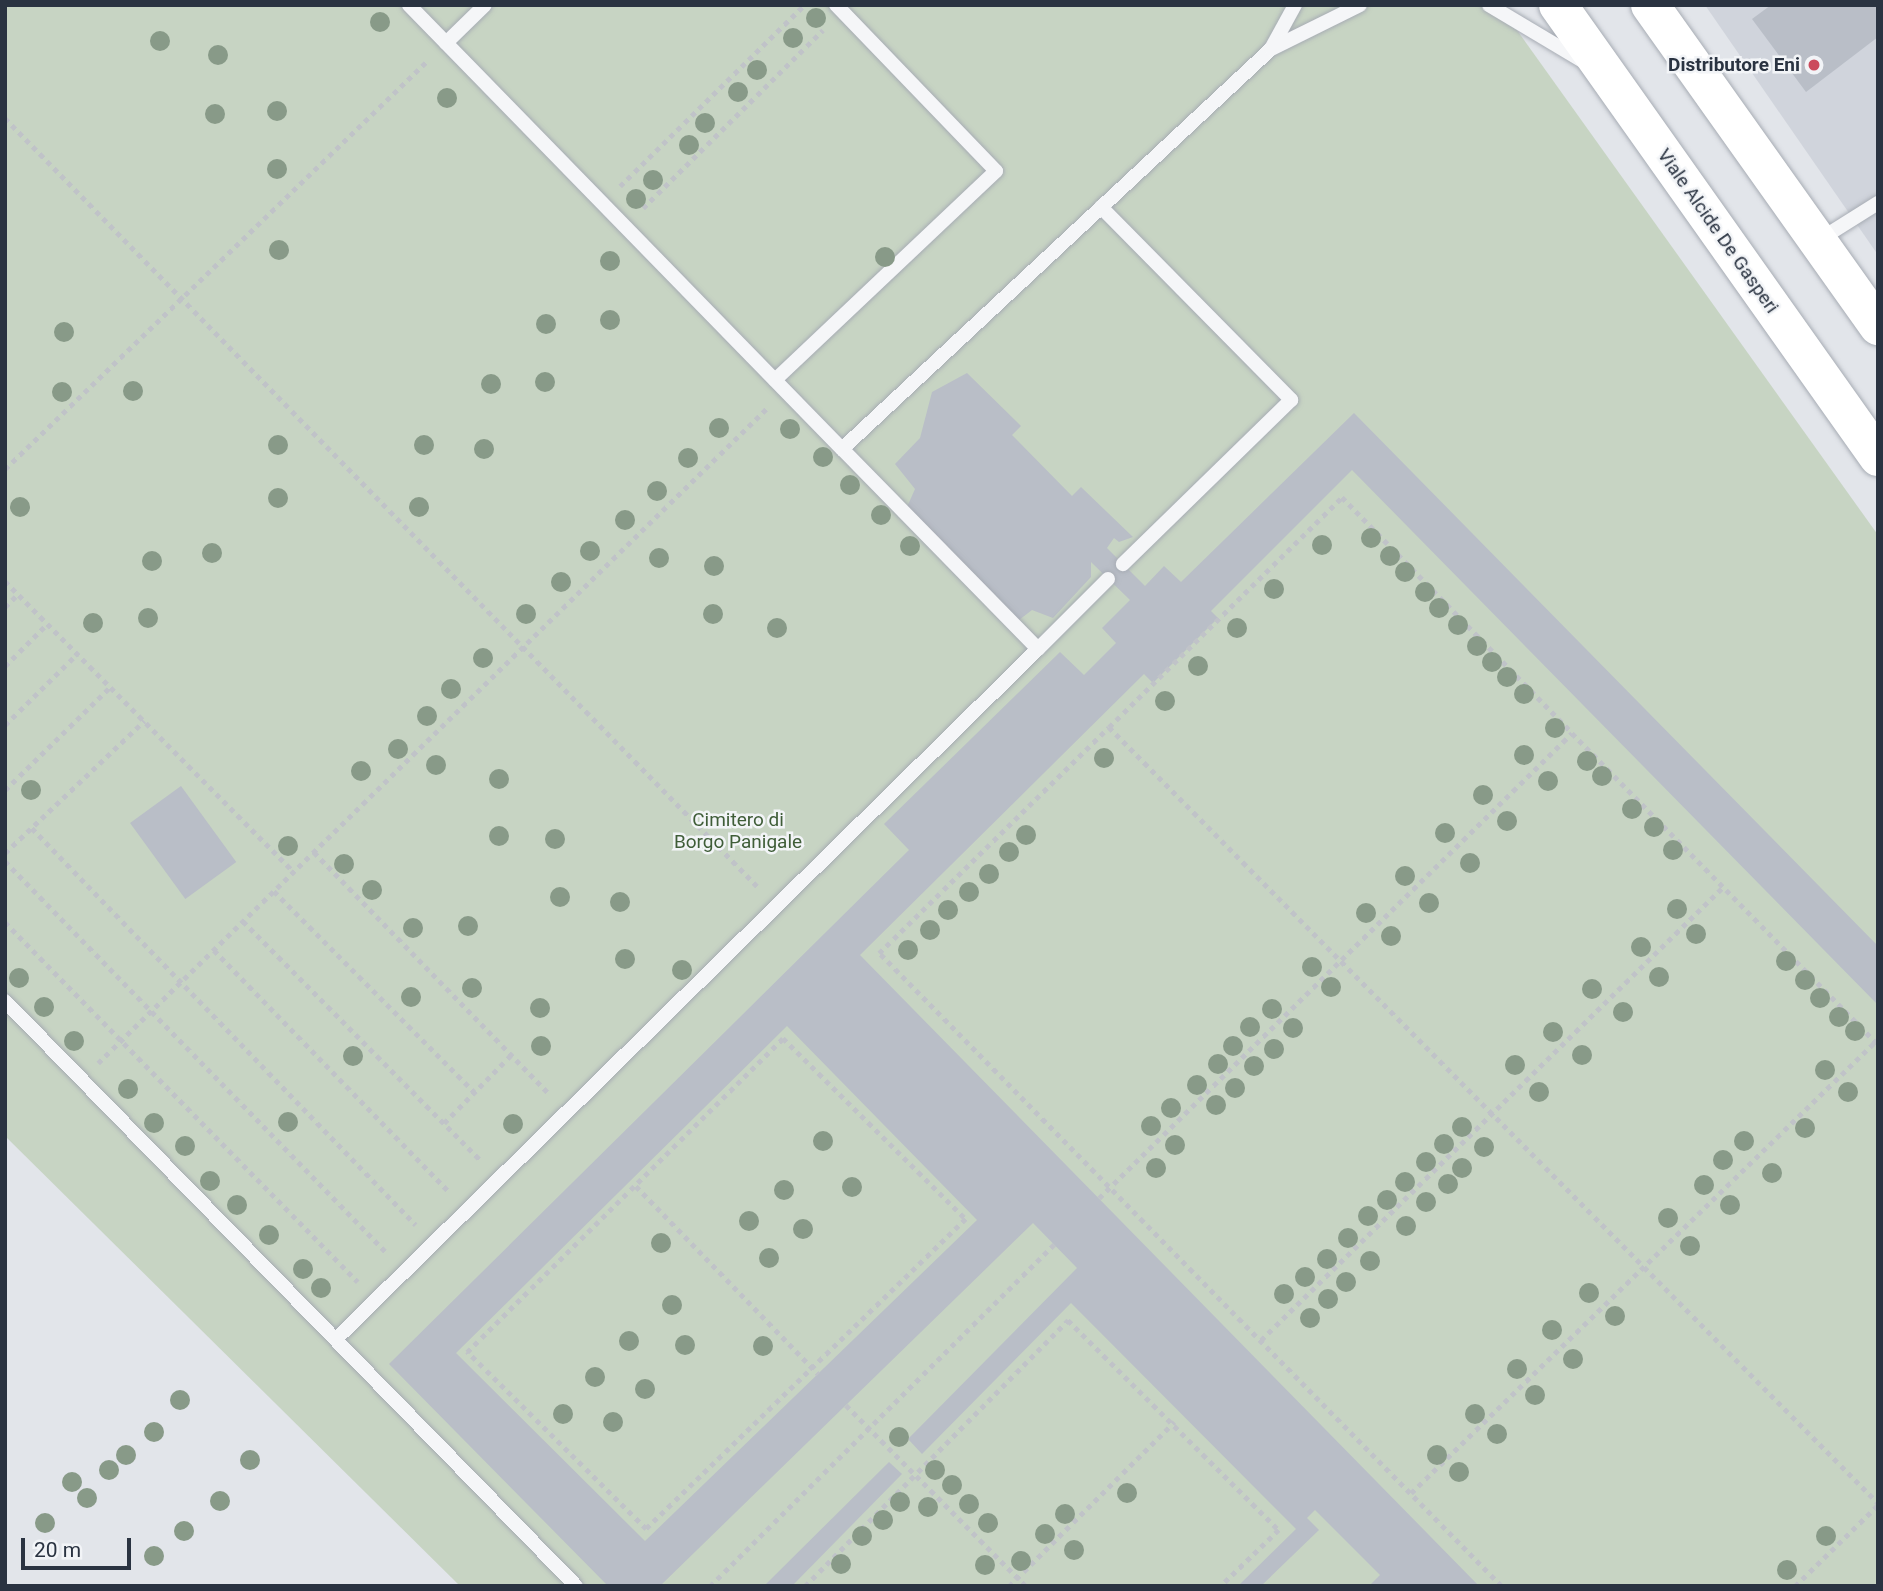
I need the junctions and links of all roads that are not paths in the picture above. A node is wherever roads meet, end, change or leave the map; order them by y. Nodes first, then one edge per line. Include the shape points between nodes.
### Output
1 (409, 5) edge
2 (485, 5) edge
3 (1295, 5) edge
4 (1360, 5) edge
5 (1489, 5) edge
6 (1558, 5) edge
7 (1650, 5) edge
8 (839, 8) edge
9 (446, 43) junction
10 (1271, 48) junction
11 (1611, 80) junction
12 (1878, 203) edge
13 (1101, 207) junction
14 (1817, 241) junction
15 (1878, 326) edge
16 (780, 385) junction
17 (842, 449) junction
18 (1878, 457) edge
19 (1123, 564) dead end
20 (1108, 579) dead end
21 (1038, 649) junction
22 (5, 1001) edge
23 (336, 1339) junction
24 (576, 1586) edge

1 - 9 lane
2 - 9 lane
3 - 10 lane
4 - 10 lane
5 - 11 lane
6 - 11 main road, Viale Alcide De Gasperi
7 - 14 main road
8 - 16 lane via 996,171
9 - 16 lane
10 - 13 lane
11 - 18 main road, Viale Alcide De Gasperi
12 - 14 lane
13 - 17 lane
13 - 19 lane via 1291,400
14 - 15 main road
16 - 17 lane
17 - 21 lane
20 - 21 lane
21 - 23 lane
22 - 23 lane
23 - 24 lane

